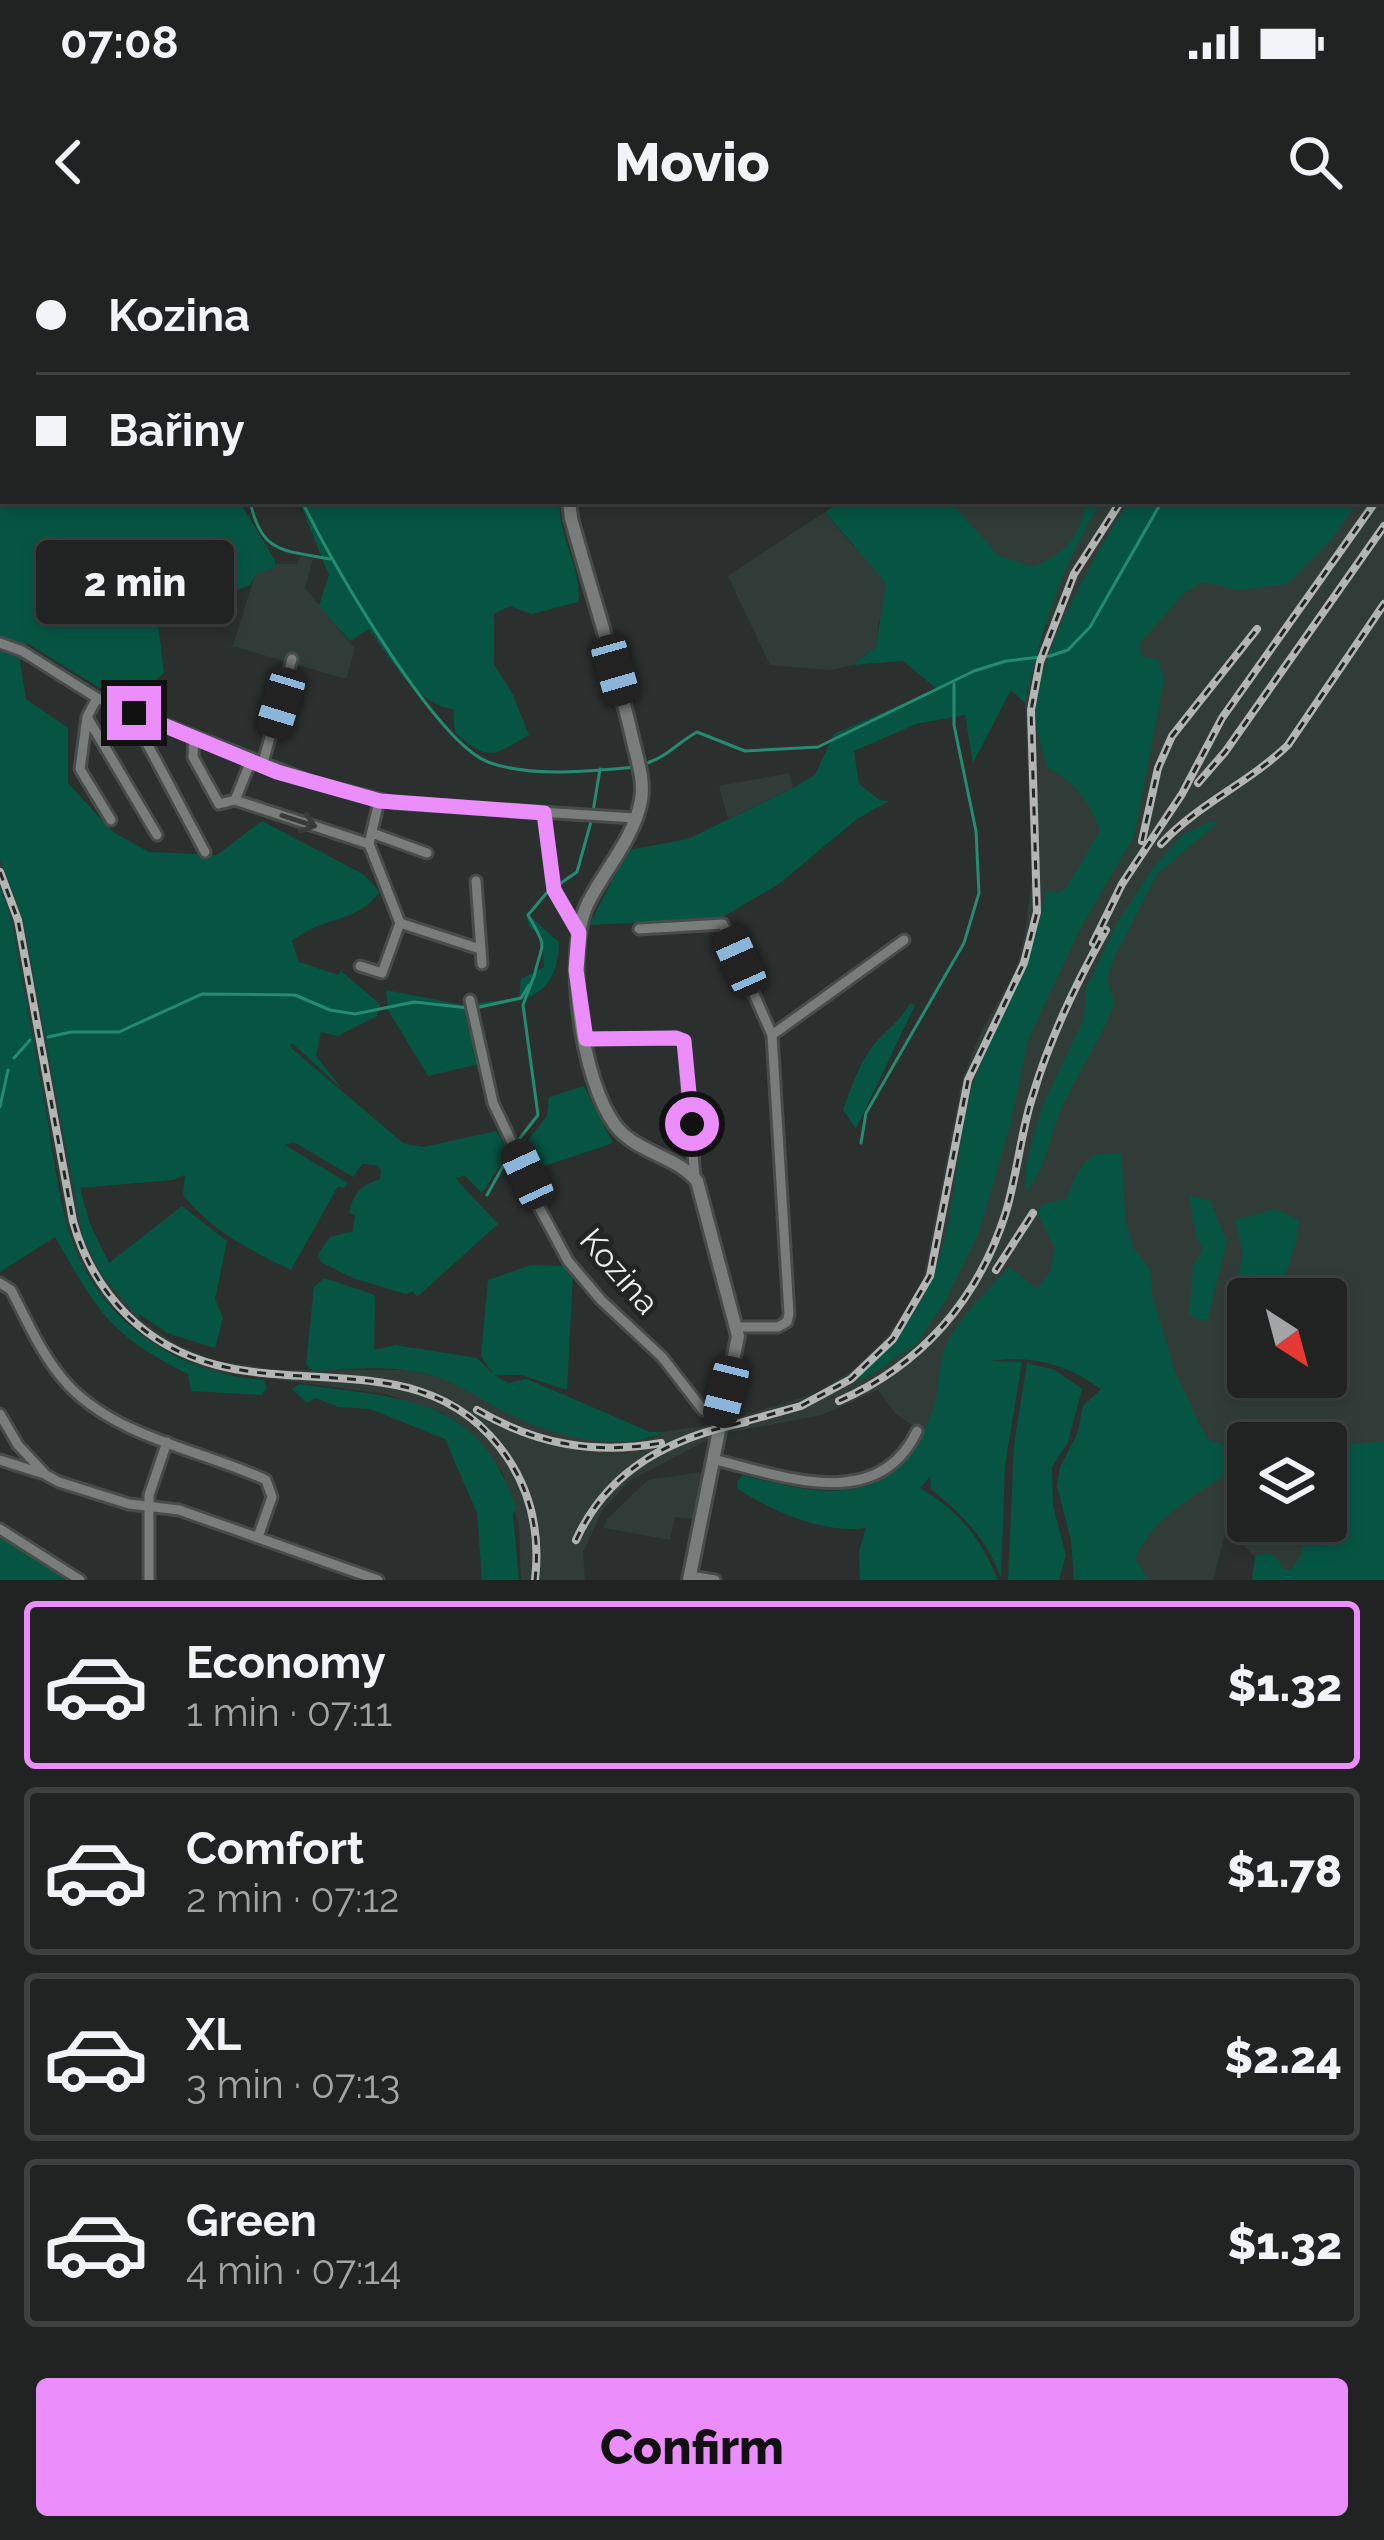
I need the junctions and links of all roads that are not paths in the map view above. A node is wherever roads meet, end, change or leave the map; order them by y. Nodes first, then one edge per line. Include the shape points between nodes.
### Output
1 (569, 504) edge
2 (0, 643) edge
3 (292, 659) dead end
4 (97, 698) junction
5 (87, 717) junction
6 (144, 717) junction
7 (194, 737) junction
8 (257, 763) junction
9 (236, 800) junction
10 (380, 801) junction
11 (544, 813) junction
12 (635, 818) junction
13 (111, 820) dead end
14 (157, 835) dead end
15 (370, 838) junction
16 (205, 851) dead end
17 (428, 853) dead end
18 (476, 881) dead end
19 (400, 923) junction
20 (639, 929) dead end
21 (579, 933) junction
22 (904, 940) dead end
23 (480, 950) junction
24 (482, 964) dead end
25 (360, 966) dead end
26 (470, 1000) dead end
27 (772, 1035) junction
28 (586, 1039) junction
29 (695, 1178) junction
30 (0, 1283) edge
31 (738, 1328) junction
32 (0, 1414) edge
33 (719, 1422) junction
34 (917, 1431) dead end
35 (167, 1442) junction
36 (18, 1445) junction
37 (712, 1459) junction
38 (4, 1461) edge
39 (46, 1474) junction
40 (148, 1504) junction
41 (0, 1529) edge
42 (258, 1538) junction
43 (690, 1578) edge
44 (80, 1580) edge
45 (149, 1580) edge
46 (378, 1580) edge
47 (715, 1580) edge

1 - 12 main road via 638,766
2 - 4 street
3 - 8 street
4 - 5 street
4 - 6 street
5 - 13 street via 80,769
5 - 14 street
6 - 7 street
6 - 16 street via 142,734
7 - 8 street
7 - 9 street via 193,757 219,804
8 - 9 street
8 - 10 street
9 -> 15 street
10 - 11 street
10 - 15 street
11 - 12 street
11 - 21 street via 554,890
12 - 21 main road
15 - 17 street
15 - 19 street
18 - 23 street
19 - 23 street
19 - 25 street via 382,973
20 - 27 street via 723,924
21 - 28 main road
22 - 27 street
23 - 24 street
26 - 33 street, Kozina via 493,1102 568,1261
27 - 31 street via 789,1314 778,1328
28 - 29 main road via 598,1093 617,1128
28 - 29 street via 684,1041
29 - 31 main road
30 - 35 street via 71,1388 108,1417
31 - 33 main road
32 - 36 street
33 - 37 main road
34 - 37 street via 892,1464 847,1484
35 - 40 street
35 - 42 street via 266,1480 272,1497
36 - 38 street
36 - 39 street
37 - 43 main road
38 - 39 street
39 - 40 street
40 - 42 street
40 - 45 street
41 - 44 street
42 - 46 street
43 - 47 street

